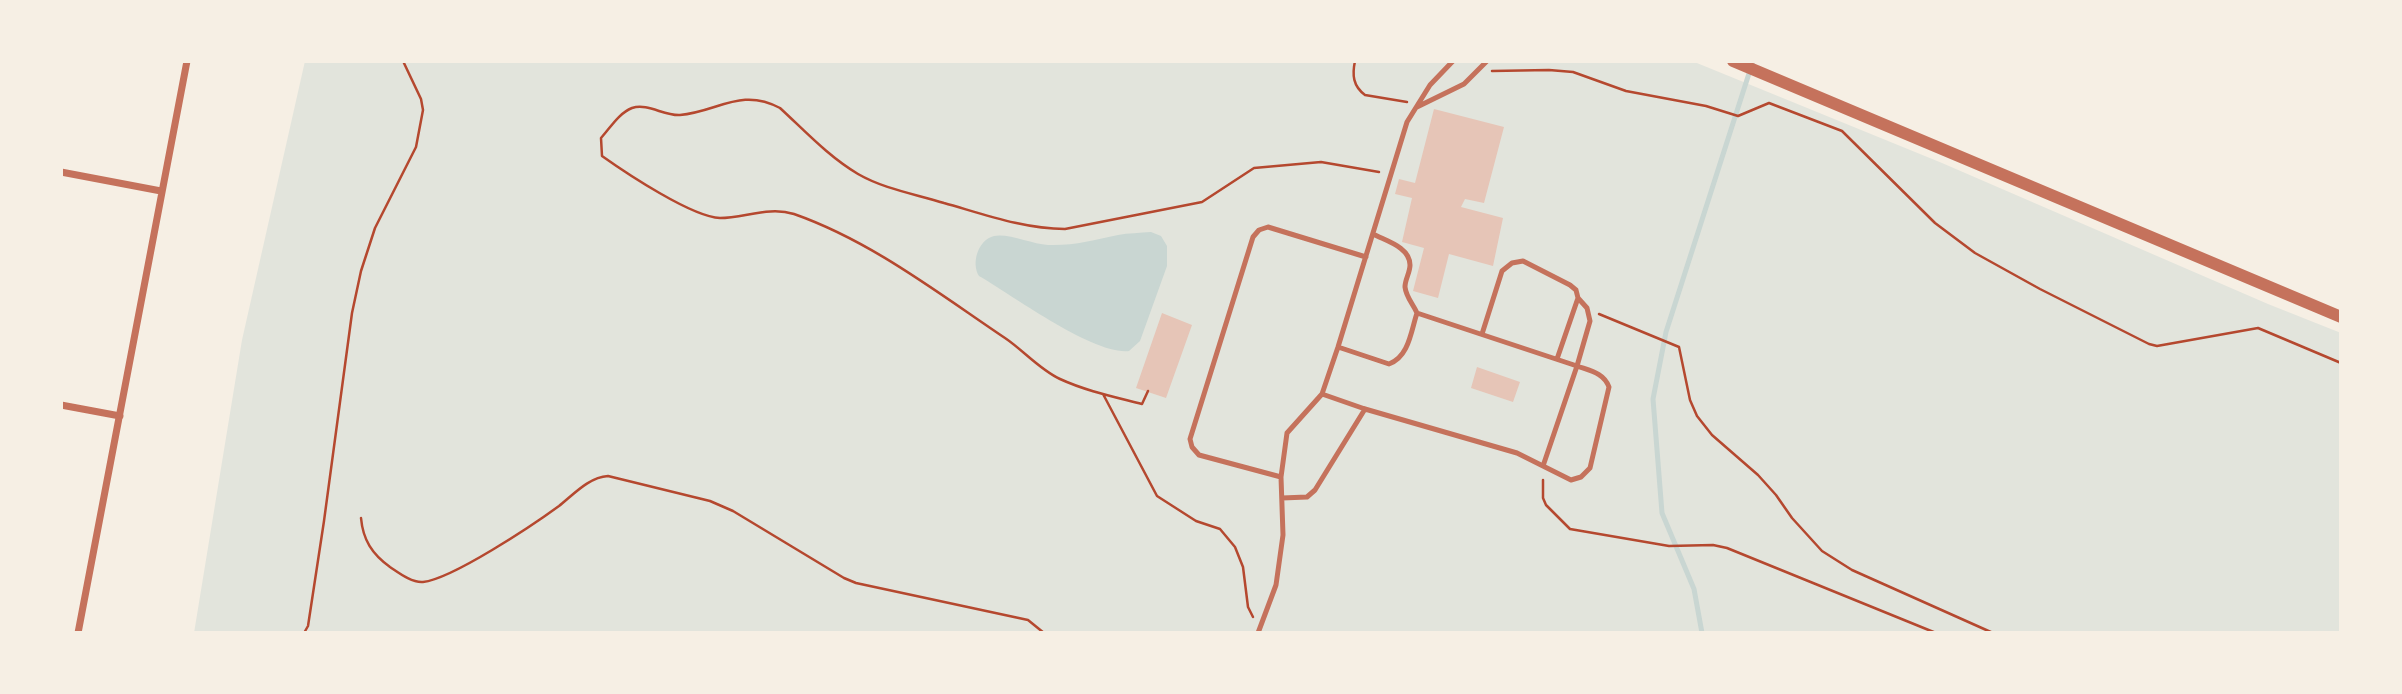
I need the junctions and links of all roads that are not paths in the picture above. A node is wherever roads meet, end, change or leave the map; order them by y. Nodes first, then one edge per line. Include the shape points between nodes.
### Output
1 (187, 61) edge
2 (1453, 61) edge
3 (1487, 61) edge
4 (1738, 63) edge
5 (1417, 107) junction
6 (61, 172) edge
7 (161, 191) junction
8 (1373, 234) junction
9 (1366, 257) junction
10 (1578, 298) junction
11 (1417, 313) junction
12 (2341, 317) edge
13 (1482, 334) junction
14 (1338, 347) junction
15 (1557, 359) junction
16 (1577, 366) junction
17 (1322, 394) junction
18 (61, 405) edge
19 (1365, 409) junction
20 (120, 416) junction
21 (1543, 466) junction
22 (1281, 477) junction
23 (1282, 498) junction
24 (78, 633) edge
25 (1258, 633) edge

1 - 7 street
2 - 5 lane
3 - 5 lane via 1464,84
4 - 12 street
5 - 8 lane via 1407,122
6 - 7 street
7 - 20 street
8 - 9 lane
8 - 11 lane via 1409,256 1405,283
9 - 14 lane
9 - 22 lane via 1268,228 1252,237 1190,439 1199,455
10 - 13 lane via 1570,285 1523,261 1512,263 1502,271
10 - 15 lane
10 - 16 lane via 1590,321
11 - 13 lane
11 - 14 lane via 1398,361 1389,364
13 - 15 lane
14 - 17 lane
15 - 16 lane
16 - 21 lane
16 - 21 lane via 1600,374 1609,387 1590,468 1571,480
17 - 19 lane
17 - 22 lane via 1287,433
18 - 20 street
19 - 21 lane via 1517,453
19 - 23 lane via 1315,489 1307,497
20 - 24 street
22 - 23 lane
23 - 25 lane via 1283,535 1276,585

